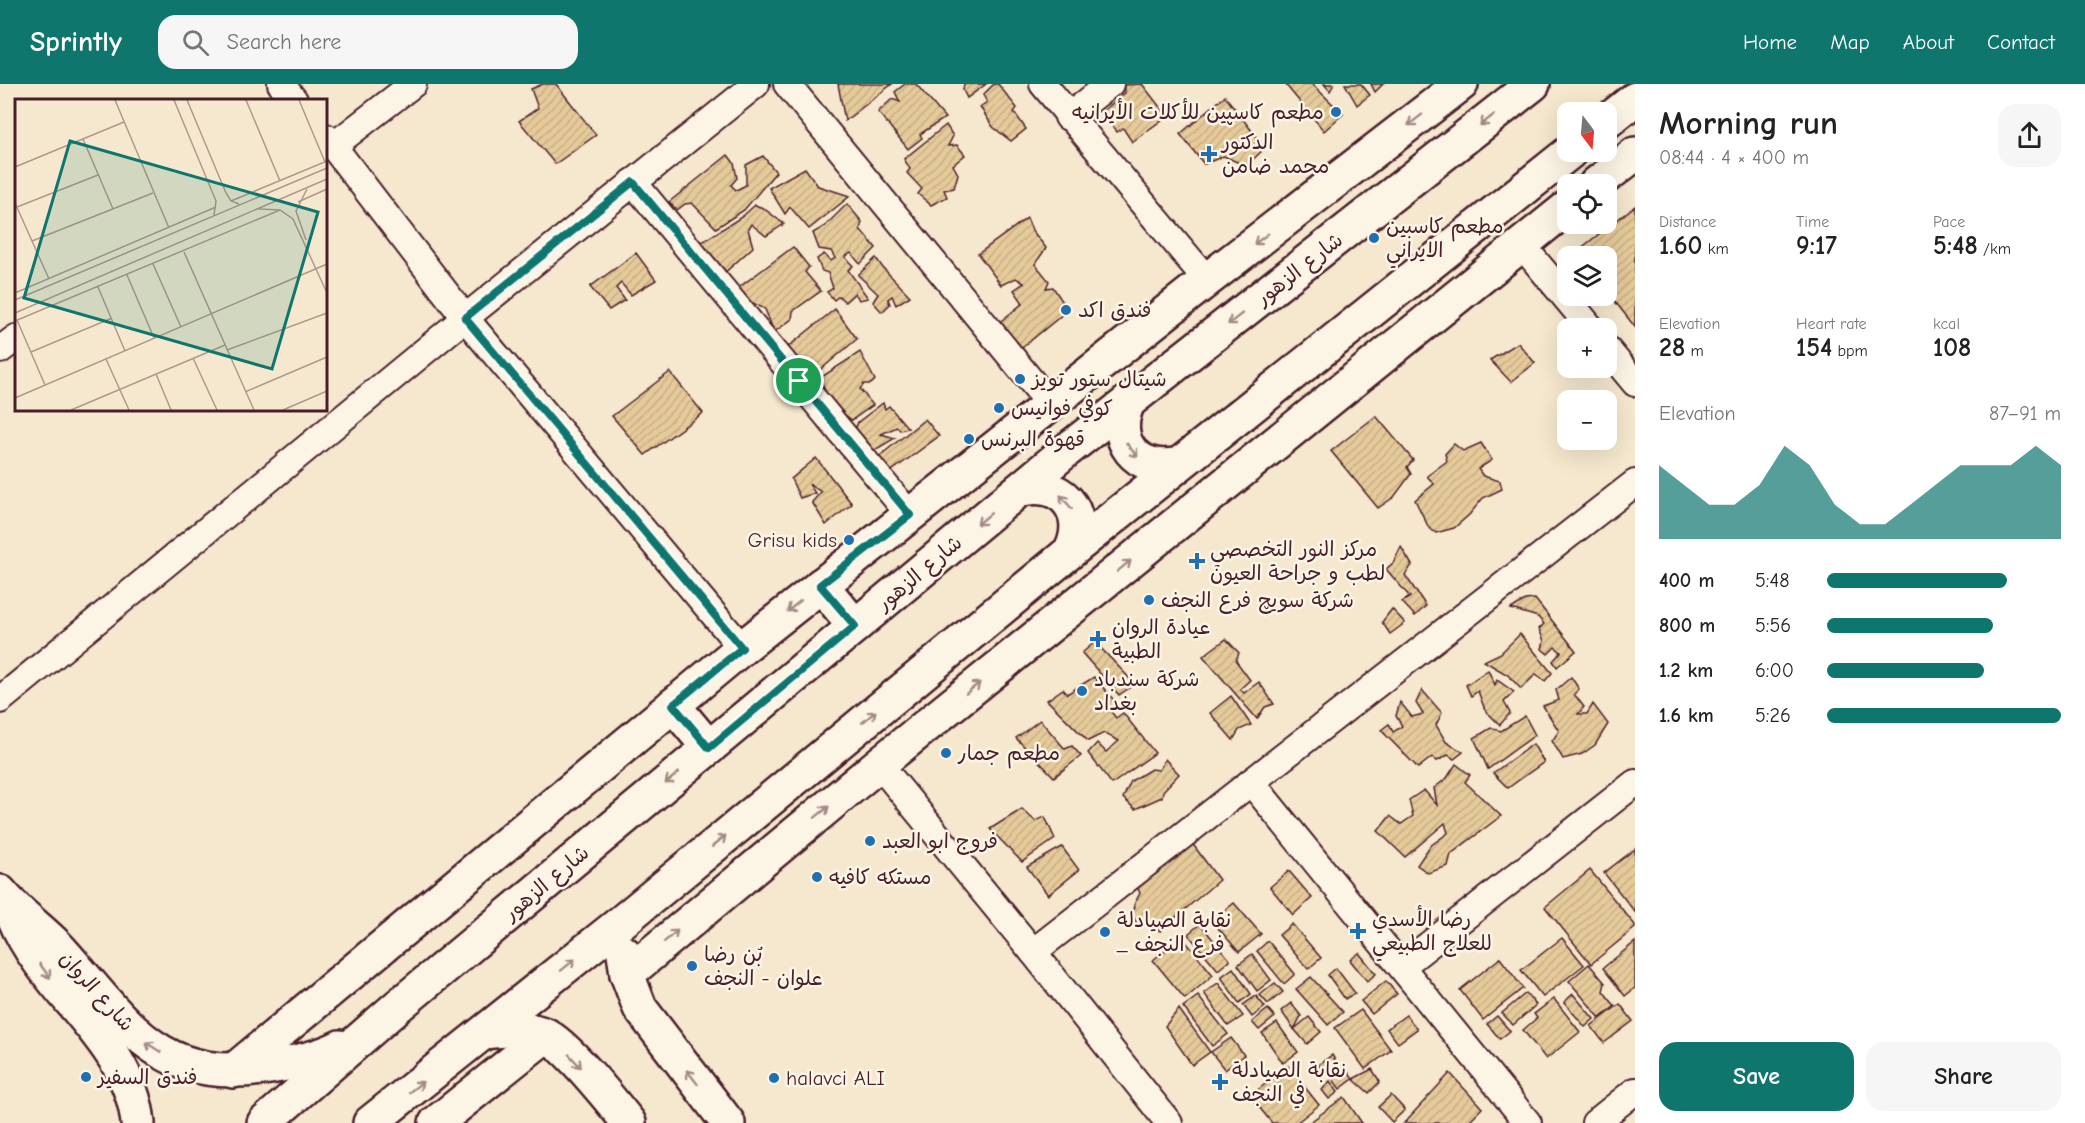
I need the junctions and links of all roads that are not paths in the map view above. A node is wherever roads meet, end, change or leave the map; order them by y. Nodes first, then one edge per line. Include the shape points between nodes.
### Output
1 (281, 84) edge
2 (413, 84) edge
3 (756, 84) edge
4 (787, 84) edge
5 (1043, 84) edge
6 (1110, 84) edge
7 (1461, 84) edge
8 (1533, 84) edge
9 (293, 99) edge
10 (1635, 99) edge
11 (1617, 113) edge
12 (1068, 117) junction
13 (329, 142) edge
14 (1381, 147) junction
15 (1635, 154) edge
16 (1557, 162) edge
17 (1609, 174) edge
18 (633, 182) junction
19 (1409, 182) junction
20 (1557, 215) edge
21 (1521, 243) junction
22 (1207, 280) junction
23 (465, 318) junction
24 (1583, 318) edge
25 (15, 339) edge
26 (0, 350) edge
27 (1617, 361) edge
28 (1635, 383) edge
29 (1129, 401) junction
30 (1050, 404) junction
31 (1179, 464) junction
32 (1635, 483) edge
33 (1019, 490) junction
34 (910, 515) junction
35 (1071, 551) junction
36 (820, 585) junction
37 (855, 626) junction
38 (742, 648) junction
39 (0, 700) edge
40 (673, 705) junction
41 (709, 748) junction
42 (879, 764) junction
43 (1251, 782) junction
44 (1635, 783) edge
45 (4, 897) edge
46 (624, 920) junction
47 (1033, 952) junction
48 (1402, 966) junction
49 (627, 974) junction
50 (368, 1032) junction
51 (485, 1032) junction
52 (546, 1035) junction
53 (234, 1071) junction
54 (1635, 1091) edge
55 (138, 1123) edge
56 (264, 1123) edge
57 (370, 1123) edge
58 (436, 1123) edge
59 (629, 1123) edge
60 (728, 1123) edge
61 (1169, 1123) edge
62 (1528, 1123) edge
63 (1595, 1123) edge

1 - 9 street
2 - 13 street
3 - 18 street
4 - 30 street
5 - 12 street
6 - 12 street
7 -> 14 main road
8 -> 19 main road, شارع الزهور
10 - 11 main road
12 - 22 street
13 - 23 street
14 - 19 main road
14 -> 22 main road
15 - 17 main road
16 - 31 main road
18 - 23 street
18 - 34 street
19 -> 29 main road, شارع الزهور
20 - 21 main road
21 - 24 street
42 -> 21 main road
22 - 30 main road
23 - 38 street
23 - 39 street
25 - 26 street
27 - 28 street
29 -> 31 main road via 1122,423 1127,446 1144,462 1168,467
29 - 33 main road, شارع الزهور
30 - 34 main road
31 - 35 main road
32 - 43 street
35 -> 33 main road via 1077,528 1071,506 1063,497 1042,487
33 -> 37 main road, شارع الزهور
34 - 36 main road
46 -> 35 main road
36 - 37 main road
36 -> 38 main road
37 - 41 main road, شارع الزهور
38 - 40 main road
40 - 41 main road
40 - 53 main road
41 -> 50 main road, شارع الزهور
42 - 47 street
49 -> 42 main road
43 - 47 street
43 - 48 street
44 - 48 street
53 -> 45 main road, شارع الروان via 183,1062 138,1037 44,933
45 -> 55 main road, شارع الروان via 43,969 123,1071
46 - 49 main road
51 -> 46 main road
47 - 61 street
48 - 62 street
60 -> 49 main road via 640,1008
50 - 53 main road, شارع الروان via 333,1050 296,1062
50 - 56 main road, شارع الزهور
51 - 52 main road via 520,1029
57 -> 51 main road
52 - 58 main road
52 -> 59 main road
54 - 63 street

